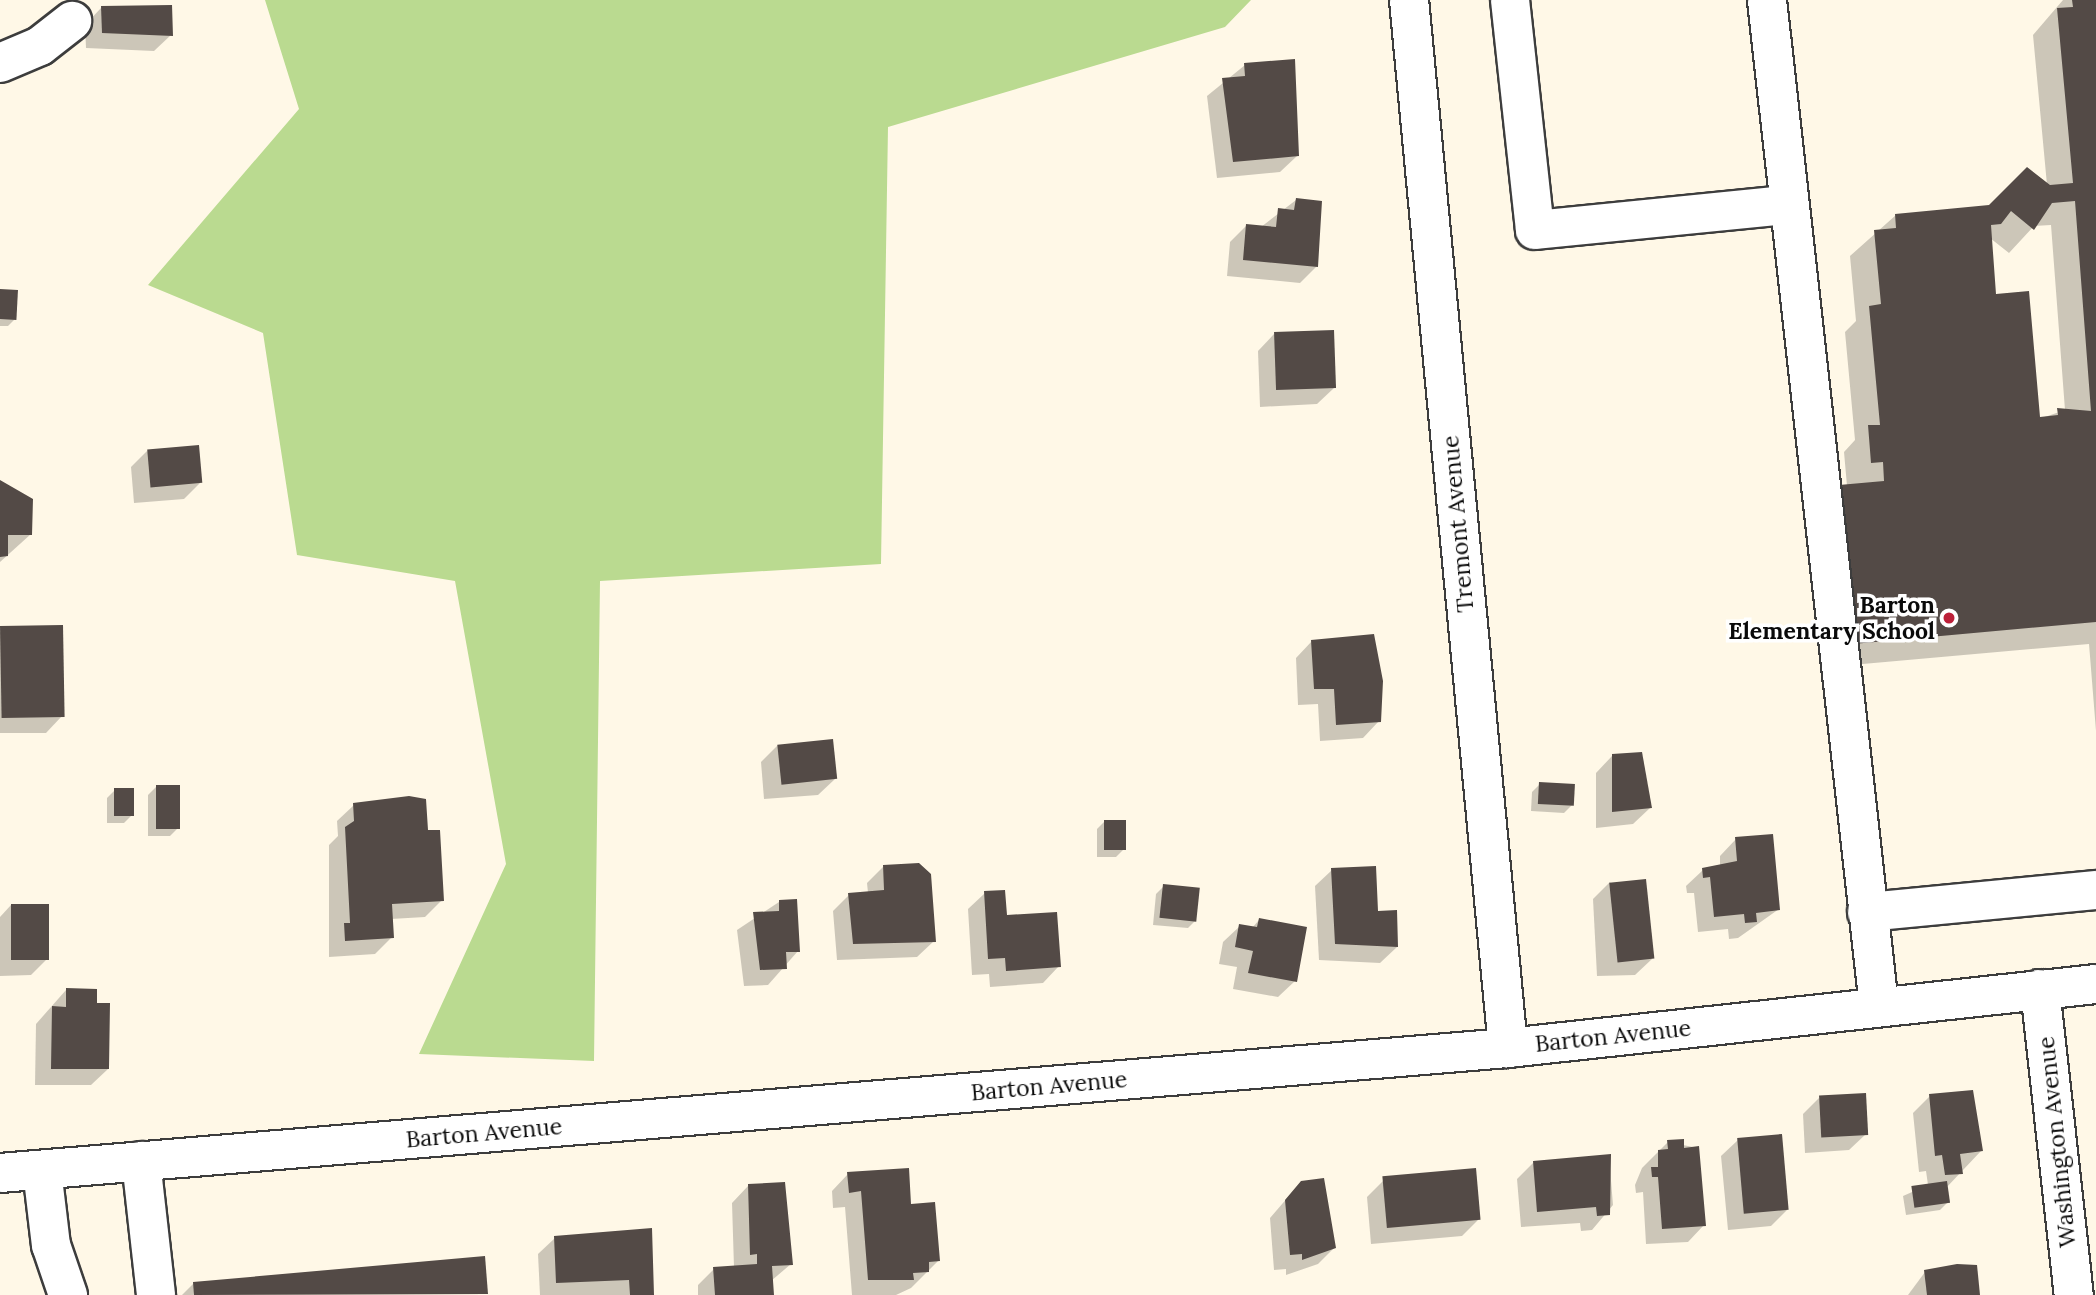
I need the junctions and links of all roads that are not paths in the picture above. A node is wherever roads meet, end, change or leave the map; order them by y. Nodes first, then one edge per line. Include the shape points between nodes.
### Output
1 (1409, 0) edge
2 (1510, 0) edge
3 (1768, 0) edge
4 (72, 21) dead end
5 (0, 63) edge
6 (1787, 205) junction
7 (2096, 890) edge
8 (1867, 912) junction
9 (2096, 984) edge
10 (2040, 989) junction
11 (1879, 1007) junction
12 (1508, 1048) junction
13 (141, 1161) junction
14 (42, 1170) junction
15 (0, 1174) edge
16 (68, 1295) edge
17 (156, 1295) edge
18 (2074, 1295) edge

1 - 12 street, Tremont Avenue
2 - 6 street via 1535,230
3 - 6 street
4 - 5 street via 40,46
6 - 8 street
7 - 8 street
8 - 11 street
9 - 10 street, Barton Avenue
10 - 11 street, Barton Avenue
10 - 18 street, Washington Avenue
11 - 12 street, Barton Avenue
12 - 13 street, Barton Avenue
13 - 14 street, Barton Avenue
13 - 17 street
14 - 15 street, Barton Avenue
14 - 16 street via 51,1245

